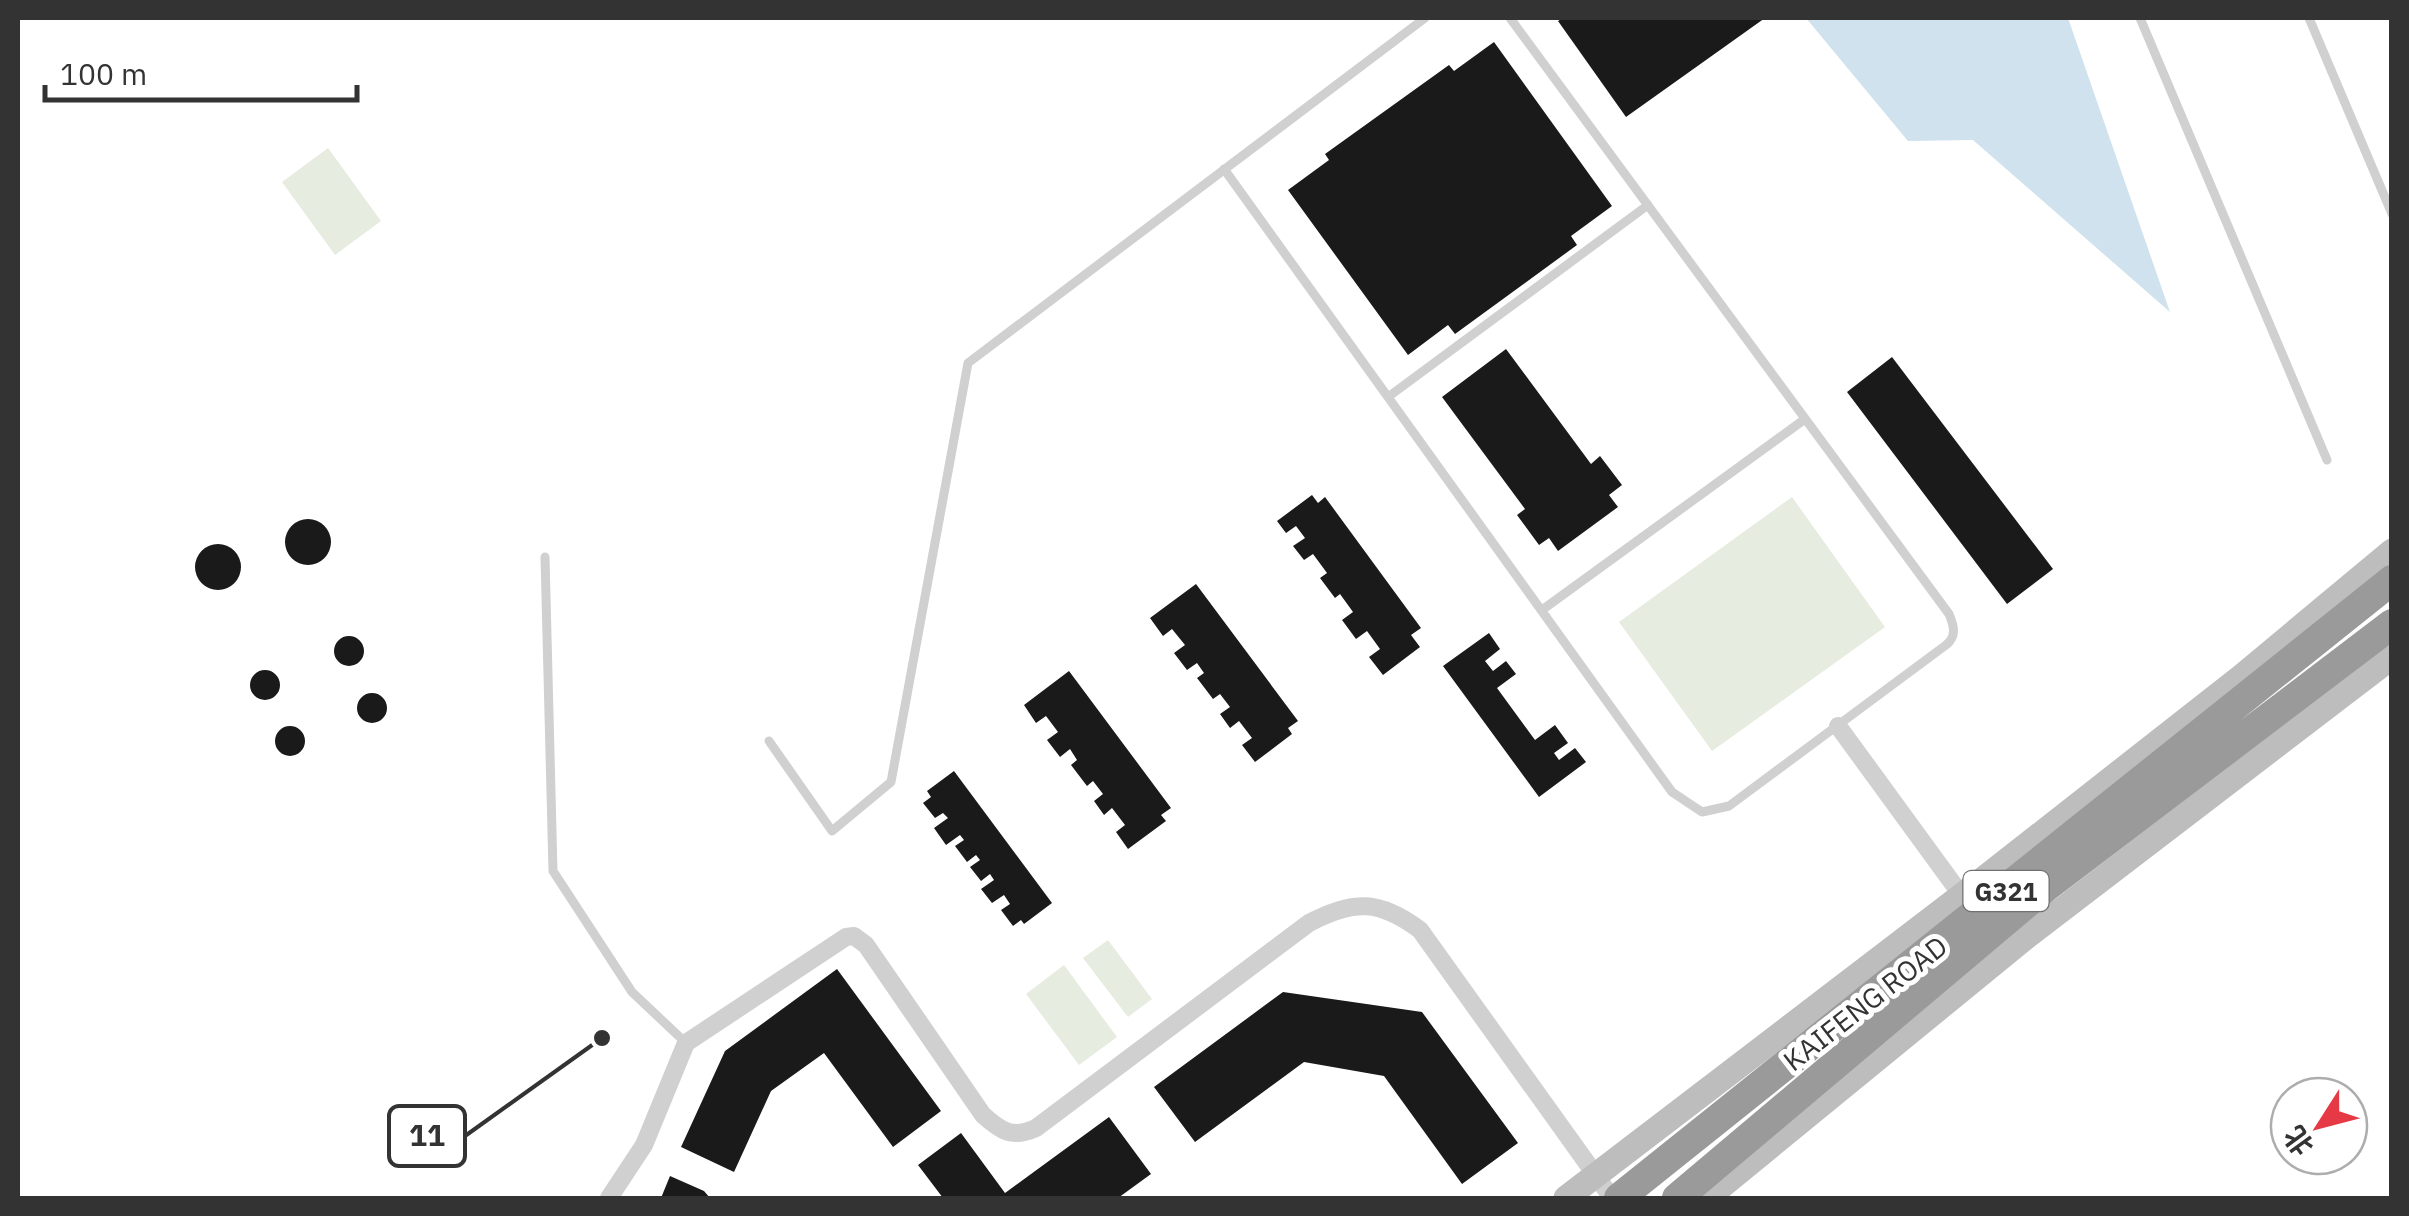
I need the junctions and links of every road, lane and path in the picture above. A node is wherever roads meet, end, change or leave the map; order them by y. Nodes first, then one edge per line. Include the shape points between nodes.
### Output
1 (1424, 18) edge
2 (1510, 18) edge
3 (2140, 18) edge
4 (2309, 18) edge
5 (1224, 169) junction
6 (1648, 205) junction
7 (2392, 214) edge
8 (1388, 397) junction
9 (1806, 418) junction
10 (2327, 460) dead end
11 (2392, 551) edge
12 (545, 557) dead end
13 (2392, 580) edge
14 (1542, 610) junction
15 (2392, 624) edge
16 (2392, 657) edge
17 (1838, 726) junction
18 (770, 741) dead end
19 (1962, 896) junction
20 (686, 1043) junction
21 (1596, 1176) junction
22 (609, 1198) edge
23 (1566, 1198) edge
24 (1615, 1198) edge
25 (1677, 1198) edge
26 (1707, 1198) edge

1 - 5 lane
2 - 6 lane
3 - 10 lane
4 - 7 lane
5 - 8 lane
5 - 18 lane via 968,363 891,782 832,831
6 - 8 lane
6 - 9 lane
8 - 14 lane
9 - 14 lane
9 - 17 lane via 1954,627 1950,642
11 - 19 street
12 - 20 lane via 553,871 632,992
13 - 24 highway, KAIFENG ROAD / G321
14 - 17 lane via 1672,792 1696,810 1729,806
15 - 25 highway, KAIFENG ROAD / G321 via 2047,886
16 - 26 street via 2026,937
17 - 19 street
19 - 21 street
20 - 21 street via 854,936 983,1115 1003,1132 1017,1134 1036,1128 1310,923 1337,910 1379,906 1420,930
20 - 22 street via 644,1145
21 - 23 street
21 - 24 street

